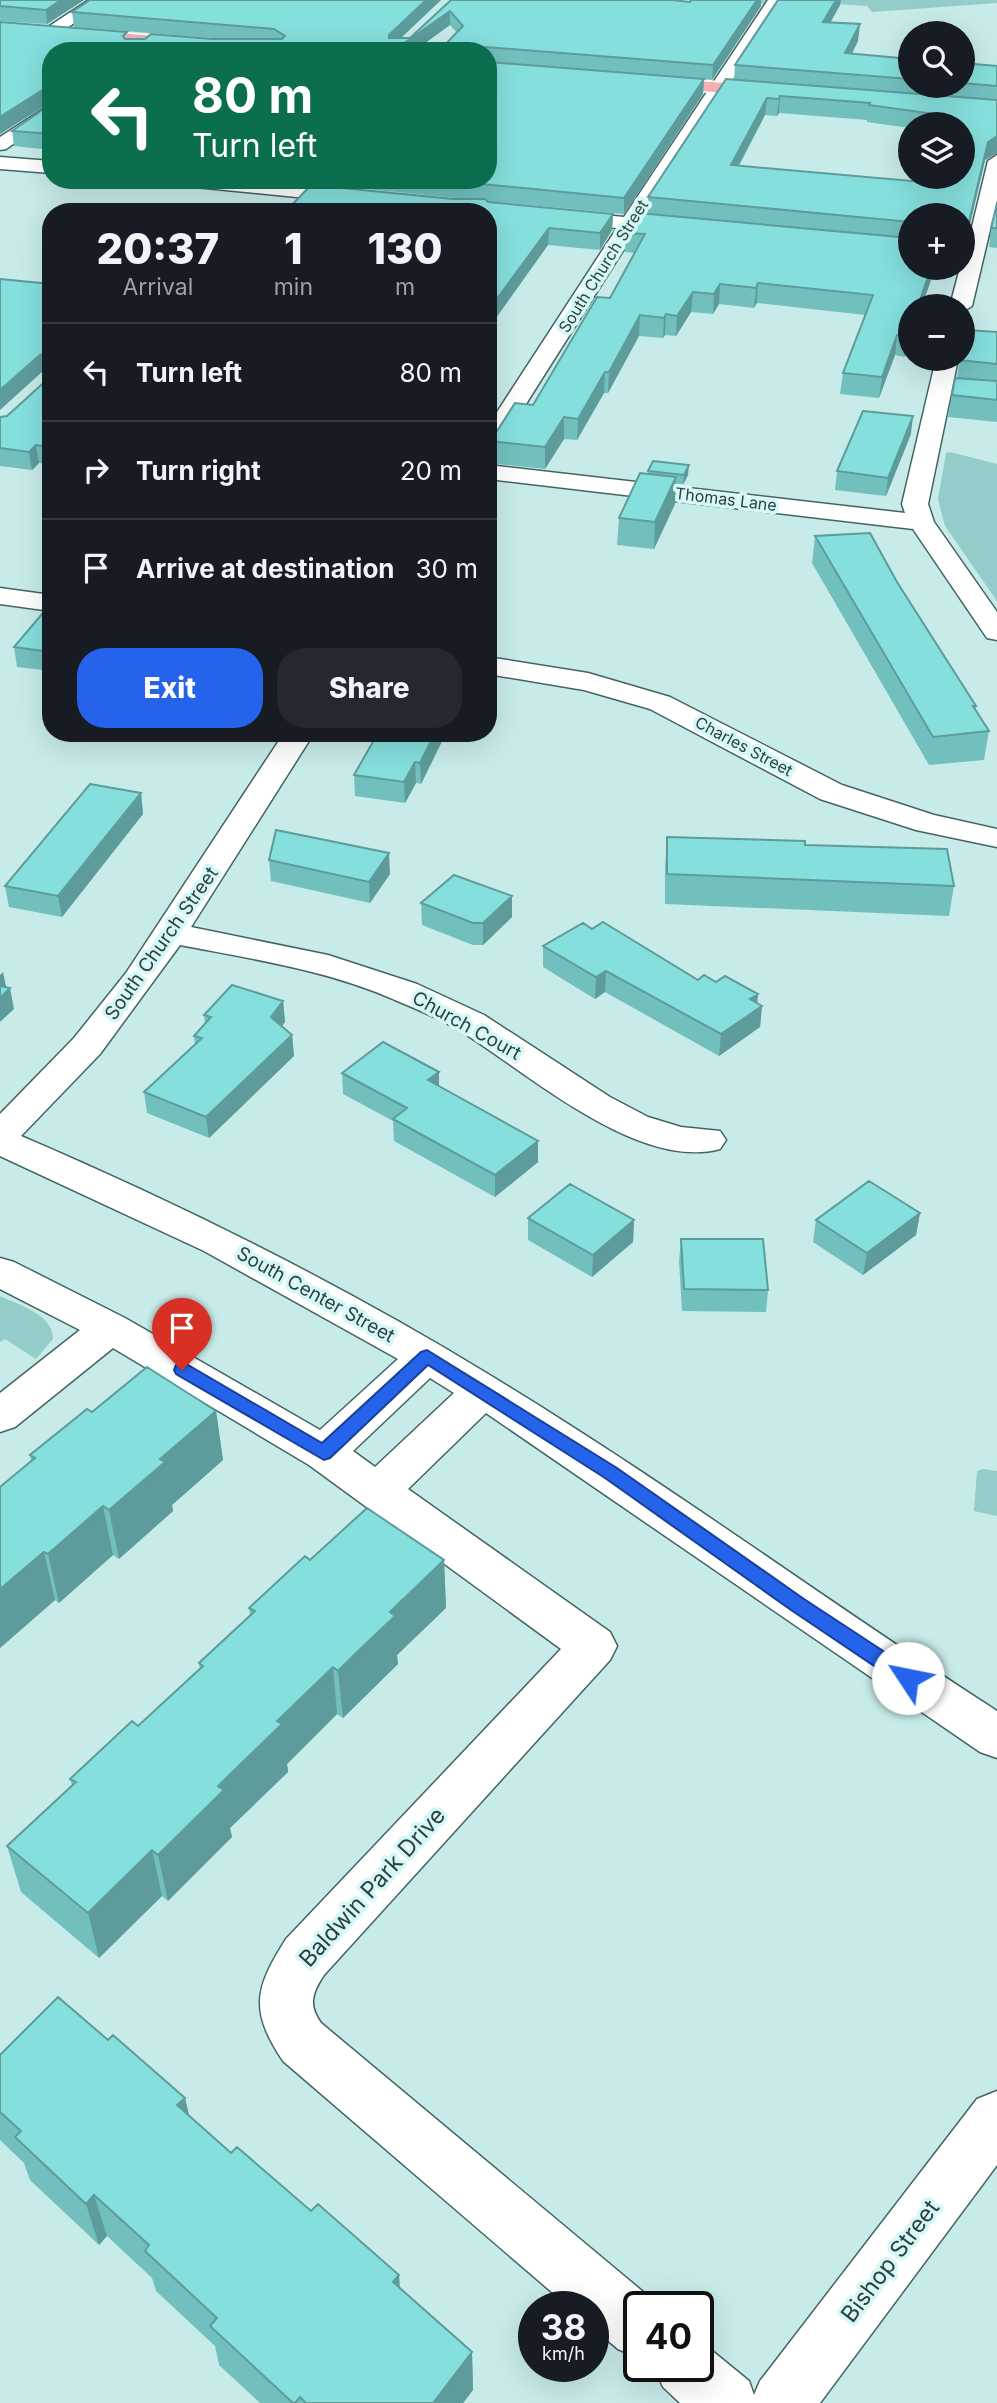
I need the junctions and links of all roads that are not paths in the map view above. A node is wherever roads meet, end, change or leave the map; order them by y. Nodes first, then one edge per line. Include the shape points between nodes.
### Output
1 (99, 0) edge
2 (774, 4) edge
3 (2, 30) edge
4 (51, 32) junction
5 (149, 40) junction
6 (146, 42) edge
7 (172, 42) edge
8 (632, 81) edge
9 (717, 88) junction
10 (789, 94) edge
11 (42, 115) edge
12 (0, 145) edge
13 (0, 163) edge
14 (42, 166) edge
15 (994, 171) edge
16 (253, 189) edge
17 (299, 189) edge
18 (370, 198) edge
19 (239, 202) dead end
20 (544, 215) edge
21 (629, 223) junction
22 (698, 230) edge
23 (975, 232) edge
24 (975, 256) edge
25 (997, 258) edge
26 (949, 371) edge
27 (497, 431) edge
28 (497, 473) edge
29 (921, 522) junction
30 (0, 596) edge
31 (42, 602) edge
32 (997, 632) edge
33 (497, 667) edge
34 (293, 742) edge
35 (997, 838) edge
36 (171, 933) junction
37 (0, 1135) edge
38 (707, 1140) dead end
39 (0, 1141) edge
40 (0, 1272) edge
41 (111, 1328) junction
42 (427, 1356) junction
43 (483, 1391) junction
44 (0, 1416) edge
45 (324, 1453) junction
46 (379, 1490) junction
47 (997, 1737) edge
48 (997, 2119) edge
49 (623, 2314) edge
50 (703, 2382) edge
51 (727, 2403) edge
52 (782, 2403) edge

1 - 4 street
2 - 9 street, South Church Street
3 - 4 main road
4 - 5 main road
5 - 6 street
5 - 7 main road
8 - 9 main road
9 - 10 main road
9 - 21 street, South Church Street
11 - 12 street
13 - 14 street
15 - 23 street
16 - 19 street
17 - 18 street
20 - 21 street
21 - 22 street
21 - 27 street, South Church Street
24 - 25 street
26 - 29 street via 952,389 915,504
28 - 29 street, Thomas Lane
29 - 32 street
30 - 31 street
33 - 35 street, Charles Street via 588,682 660,703 831,792 896,815
34 - 36 street, South Church Street
36 - 37 street, South Church Street via 112,1016 64,1073
36 - 38 street, Church Court via 316,962 405,991 471,1023 635,1126 681,1139
39 - 42 street, South Center Street via 211,1237
40 - 41 street, Baldwin Park Drive
41 - 44 street
41 - 45 street, Baldwin Park Drive
42 - 43 street, South Center Street
42 - 45 street
43 - 46 street
43 - 47 street, South Center Street
45 - 46 street, Baldwin Park Drive
46 - 49 street, Baldwin Park Drive via 593,1646 305,1957 284,2002 288,2024 302,2042
48 - 52 street, Bishop Street
50 - 51 street

